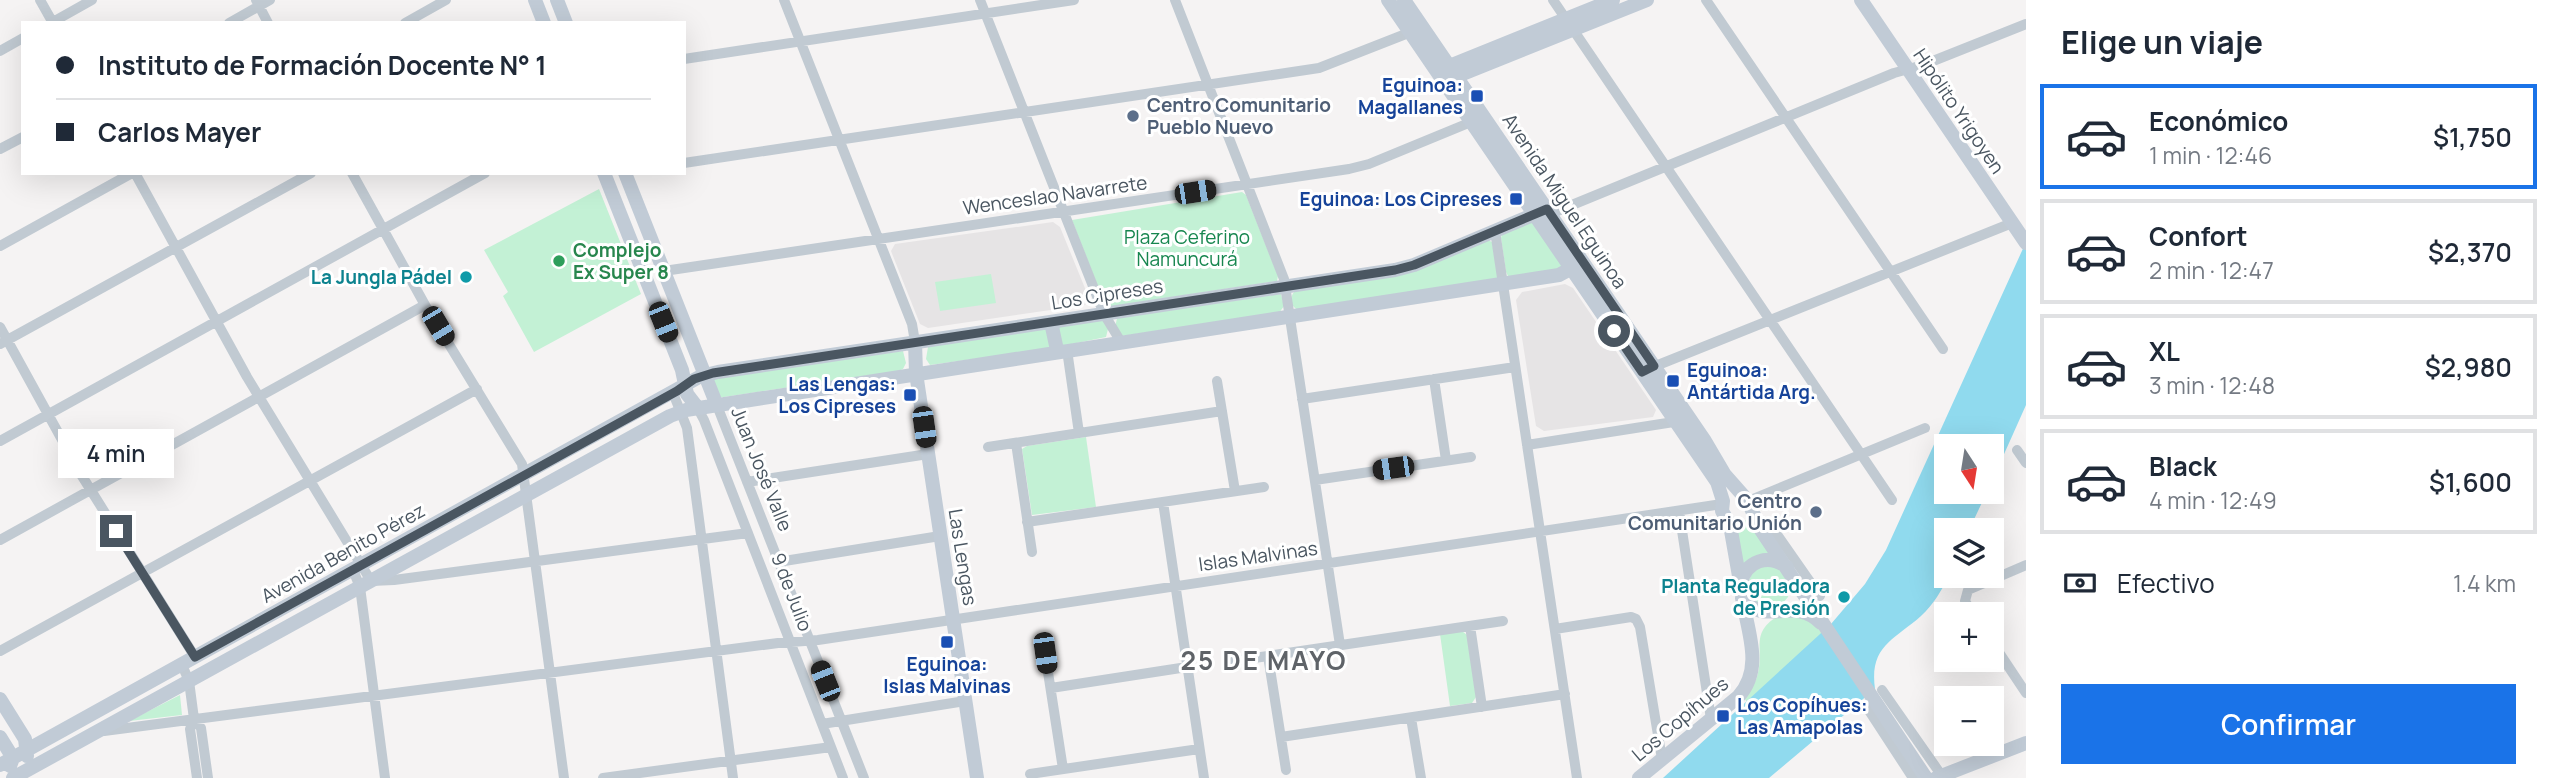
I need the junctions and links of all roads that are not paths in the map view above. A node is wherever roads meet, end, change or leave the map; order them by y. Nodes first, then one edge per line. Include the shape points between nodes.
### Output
1 (40, 0) edge
2 (92, 0) edge
3 (270, 0) edge
4 (446, 0) edge
5 (535, 0) edge
6 (557, 0) edge
7 (784, 0) edge
8 (980, 0) edge
9 (1074, 0) edge
10 (1175, 0) edge
11 (1388, 0) edge
12 (1404, 0) edge
13 (1553, 0) edge
14 (1612, 0) edge
15 (1647, 0) edge
16 (1706, 0) edge
17 (1861, 0) edge
18 (257, 3) edge
19 (985, 13) junction
20 (51, 21) edge
21 (54, 21) edge
22 (232, 21) edge
23 (267, 21) edge
24 (409, 21) edge
25 (543, 21) edge
26 (565, 21) edge
27 (1570, 24) junction
28 (2026, 24) edge
29 (1416, 30) junction
30 (21, 39) edge
31 (800, 41) junction
32 (0, 51) edge
33 (686, 59) edge
34 (1908, 69) junction
35 (1446, 74) junction
36 (1208, 85) junction
37 (1024, 112) junction
38 (1786, 117) junction
39 (1477, 120) junction
40 (21, 138) edge
41 (839, 140) junction
42 (0, 149) edge
43 (686, 163) edge
44 (1667, 166) junction
45 (130, 175) edge
46 (135, 175) edge
47 (307, 175) edge
48 (353, 175) edge
49 (481, 175) edge
50 (609, 175) edge
51 (626, 175) edge
52 (1247, 184) junction
53 (1063, 212) junction
54 (1544, 213) junction
55 (2012, 223) junction
56 (383, 230) junction
57 (1495, 231) junction
58 (878, 239) junction
59 (2026, 243) edge
60 (0, 246) edge
61 (176, 247) junction
62 (1578, 266) junction
63 (664, 271) junction
64 (1891, 272) junction
65 (1503, 284) junction
66 (1285, 287) junction
67 (425, 305) junction
68 (1104, 314) junction
69 (1290, 317) junction
70 (1771, 320) junction
71 (216, 321) junction
72 (1056, 321) junction
73 (0, 327) edge
74 (4, 342) edge
75 (915, 342) junction
76 (1121, 342) junction
77 (1942, 349) dead end
78 (1064, 351) junction
79 (1515, 367) junction
80 (1648, 369) junction
81 (916, 373) junction
82 (705, 375) junction
83 (1434, 379) junction
84 (1217, 381) dead end
85 (686, 384) junction
86 (477, 389) junction
87 (673, 393) junction
88 (259, 396) junction
89 (1302, 399) junction
90 (716, 404) junction
91 (697, 407) junction
92 (682, 411) junction
93 (1222, 411) junction
94 (48, 414) junction
95 (1691, 420) junction
96 (1676, 422) junction
97 (1925, 428) dead end
98 (708, 430) junction
99 (1079, 433) junction
100 (688, 434) junction
101 (0, 441) edge
102 (1016, 443) junction
103 (1527, 445) junction
104 (988, 447) dead end
105 (2017, 450) dead end
106 (928, 454) junction
107 (1862, 454) junction
108 (1471, 457) dead end
109 (1446, 460) junction
110 (2026, 463) edge
111 (524, 475) junction
112 (1315, 480) junction
113 (310, 481) junction
114 (747, 482) junction
115 (1264, 487) dead end
116 (90, 490) junction
117 (1235, 491) junction
118 (527, 495) junction
119 (1892, 500) dead end
120 (1746, 501) junction
121 (1163, 502) junction
122 (1722, 503) junction
123 (1679, 511) junction
124 (1727, 519) junction
125 (1027, 522) junction
126 (1757, 522) junction
127 (1540, 531) junction
128 (748, 533) junction
129 (940, 536) junction
130 (702, 539) junction
131 (0, 540) edge
132 (1032, 552) dead end
133 (536, 561) junction
134 (778, 562) junction
135 (1328, 563) junction
136 (2026, 565) edge
137 (358, 567) junction
138 (1791, 572) junction
139 (143, 573) junction
140 (366, 584) junction
141 (1175, 586) junction
142 (1741, 592) junction
143 (1820, 596) dead end
144 (1966, 602) edge
145 (1777, 611) junction
146 (953, 619) junction
147 (1503, 621) dead end
148 (1470, 626) junction
149 (1555, 629) junction
150 (1827, 629) junction
151 (800, 641) junction
152 (1340, 645) junction
153 (1752, 648) junction
154 (716, 650) junction
155 (0, 651) edge
156 (1045, 653) dead end
157 (1268, 656) junction
158 (195, 657) junction
159 (2004, 660) edge
160 (1234, 661) dead end
161 (182, 665) junction
162 (1187, 667) junction
163 (550, 672) junction
164 (189, 681) junction
165 (1051, 688) junction
166 (1876, 691) junction
167 (2026, 693) edge
168 (1565, 694) junction
169 (374, 696) junction
170 (0, 699) edge
171 (965, 701) junction
172 (1482, 707) junction
173 (1868, 709) dead end
174 (1411, 718) junction
175 (194, 719) junction
176 (1710, 719) junction
177 (841, 721) junction
178 (822, 724) junction
179 (96, 732) junction
180 (0, 737) edge
181 (1281, 737) junction
182 (2026, 743) edge
183 (831, 747) junction
184 (1199, 749) junction
185 (14, 757) edge
186 (1662, 759) junction
187 (731, 761) junction
188 (1063, 769) junction
189 (1286, 770) dead end
190 (28, 771) edge
191 (1030, 774) dead end
192 (1939, 777) edge
193 (13, 778) edge
194 (197, 778) edge
195 (208, 778) edge
196 (385, 778) edge
197 (564, 778) edge
198 (603, 778) edge
199 (733, 778) edge
200 (843, 778) edge
201 (864, 778) edge
202 (977, 778) edge
203 (1204, 778) edge
204 (1420, 778) edge
205 (1577, 778) edge
206 (1640, 778) edge
207 (1913, 778) edge
208 (1926, 778) edge

1 - 20 street
2 - 21 street
3 - 18 street
4 - 24 street
5 - 25 main road
6 - 26 main road
7 - 31 street
8 - 19 street
9 - 19 street
10 - 36 street
11 - 29 main road, Avenida Miguel Eguinoa
12 - 29 main road, Avenida Miguel Eguinoa
13 - 27 street
14 - 27 main road
15 - 27 main road
16 - 38 street
17 - 34 main road, Hipólito Yrigoyen
18 - 22 street
18 - 23 street
19 - 31 street
19 - 37 street
27 - 35 main road
27 - 44 street
28 - 34 street
29 - 35 main road, Avenida Miguel Eguinoa
29 - 36 street via 1319,68
30 - 32 street
31 - 33 street
31 - 41 street
34 - 38 street
34 - 55 main road, Hipólito Yrigoyen
35 - 39 main road, Avenida Miguel Eguinoa
36 - 37 street
36 - 52 street
37 - 41 street
37 - 53 street
38 - 44 street
38 - 64 street
39 - 52 street, Wenceslao Navarrete via 1359,167
39 - 54 main road, Avenida Miguel Eguinoa
40 - 42 street
41 - 43 street
41 - 58 street
44 - 54 street
44 - 70 street
45 - 60 street
46 - 61 street
47 - 61 street
48 - 56 street
49 - 56 street
50 - 85 main road, 9 de Julio
51 - 63 main road, Juan José Valle
52 - 53 street, Wenceslao Navarrete
52 - 66 street
53 - 58 street, Wenceslao Navarrete
53 - 68 street
54 - 57 main road, Los Cipreses
54 - 62 main road, Avenida Miguel Eguinoa
55 - 59 main road, Hipólito Yrigoyen
55 - 64 street
56 - 67 street
56 - 71 street
57 - 65 street
57 - 66 main road, Los Cipreses via 1405,268
58 - 63 street, Wenceslao Navarrete
58 - 75 street
61 - 71 street
61 - 74 street
62 - 65 main road via 1562,275
62 - 80 main road, Avenida Miguel Eguinoa
63 - 82 main road, Juan José Valle
64 - 70 street
64 - 77 street
65 - 69 main road
65 - 79 street
66 - 68 main road, Los Cipreses
66 - 69 street
67 - 86 street
67 - 88 street
68 - 72 main road, Los Cipreses
68 - 76 street
69 - 76 main road
69 - 89 street
70 - 80 street
70 - 107 street
71 - 88 street
71 - 94 street
72 - 75 main road, Los Cipreses
72 - 78 main road via 1053,337 1056,348
73 - 74 street
74 - 94 street
75 - 81 main road, Las Lengas
75 - 82 main road, Los Cipreses
76 - 78 main road
78 - 81 main road
78 - 99 street
79 - 83 street
79 - 103 street
80 - 95 main road, Avenida Miguel Eguinoa
80 - 96 main road, Avenida Miguel Eguinoa
81 - 90 main road
81 - 106 main road, Las Lengas
82 - 85 main road, Avenida Benito Pérez
82 - 90 main road, Juan José Valle
83 - 89 street
83 - 109 street
84 - 93 street
85 - 87 main road, Avenida Benito Pérez
85 - 91 main road, 9 de Julio
86 - 111 street via 520,459
86 - 113 street
87 - 92 street
87 - 111 main road, Avenida Benito Pérez
88 - 113 street
88 - 116 street
89 - 112 street
90 - 91 main road
90 - 114 street, Juan José Valle
91 - 92 main road, Avenida Benito Pérez
91 - 98 street, 9 de Julio
92 - 100 street
92 - 118 main road, Avenida Benito Pérez
93 - 99 street
93 - 117 street
94 - 101 street
94 - 116 street
95 - 96 street
95 - 120 main road, Avenida Miguel Eguinoa via 1722,472
96 - 103 street
96 - 122 main road, Avenida Miguel Eguinoa via 1717,482
97 - 107 street
98 - 100 street via 699,426
98 - 128 street, 9 de Julio
99 - 102 street
100 - 130 street
102 - 104 street
102 - 125 street
103 - 127 street
105 - 110 street
106 - 114 street
106 - 129 main road, Las Lengas
107 - 119 street
107 - 120 street
108 - 109 street
109 - 112 street
111 - 118 street
111 - 137 main road, Avenida Benito Pérez
112 - 135 street
113 - 137 street
113 - 139 street
114 - 134 street, Juan José Valle
115 - 117 street
116 - 131 street
116 - 139 street
117 - 121 street
118 - 133 street
118 - 140 main road, Avenida Benito Pérez
120 - 122 main road via 1730,494
120 - 124 main road via 1743,519
120 - 126 main road, Avenida Miguel Eguinoa
121 - 125 street
121 - 141 street
122 - 123 street, Islas Malvinas
122 - 124 main road, Avenida Miguel Eguinoa
123 - 127 street, Islas Malvinas
123 - 176 street
124 - 142 main road, Avenida Miguel Eguinoa
125 - 132 street
126 - 138 main road, Avenida Miguel Eguinoa
126 - 143 street via 1769,523
127 - 135 street, Islas Malvinas
127 - 149 street
128 - 130 street
128 - 151 street, 9 de Julio
129 - 134 street
129 - 146 main road, Las Lengas
130 - 133 street
130 - 154 street
133 - 140 street
133 - 163 street
134 - 151 street, Juan José Valle
135 - 141 street, Islas Malvinas
135 - 152 street
136 - 144 street via 1971,587
137 - 140 street
137 - 158 main road, Avenida Benito Pérez
138 - 142 main road via 1777,561 1758,561 1746,571
138 - 145 main road via 1793,595
138 - 150 main road, Avenida Miguel Eguinoa
139 - 155 street
139 - 158 street
140 - 164 main road, Avenida Benito Pérez
140 - 169 street
141 - 146 street, Islas Malvinas
141 - 162 street
142 - 145 main road via 1753,608
142 - 153 main road, Los Copíhues
145 - 150 main road via 1806,612
145 - 153 main road, Los Copíhues via 1758,626
146 - 151 street, Islas Malvinas
146 - 171 main road, Las Lengas
147 - 148 street
148 - 152 street
148 - 172 street
149 - 168 street
149 - 186 street via 1636,619
150 - 166 main road, Avenida Miguel Eguinoa
151 - 154 street, Islas Malvinas
151 - 177 street, Juan José Valle
151 - 178 street, 9 de Julio
152 - 157 street
153 - 176 main road, Los Copíhues via 1753,667 1746,687
154 - 163 street, Islas Malvinas
154 - 187 street
156 - 165 street
157 - 160 street
157 - 181 street
158 - 161 main road, Avenida Benito Pérez
159 - 167 street
161 - 164 street
161 - 185 main road, Avenida Benito Pérez
162 - 165 street
162 - 184 street
163 - 169 street, Islas Malvinas
163 - 197 street
164 - 175 street
164 - 179 main road, Avenida Benito Pérez
165 - 188 street
166 - 192 street
166 - 208 main road
168 - 172 street
168 - 205 street
169 - 175 street, Islas Malvinas
169 - 196 street
170 - 185 main road via 25,739
171 - 177 street
171 - 202 main road, Las Lengas
172 - 174 street
173 - 207 street
174 - 181 street
174 - 204 street
175 - 179 street, Islas Malvinas
175 - 194 street via 190,729
175 - 195 street via 201,728
176 - 186 main road, Los Copíhues
177 - 178 street
177 - 201 street, Juan José Valle
178 - 183 street, 9 de Julio
179 - 190 main road, Avenida Benito Pérez
180 - 185 main road
181 - 189 street
182 - 192 main road
183 - 187 street
183 - 200 street, 9 de Julio
184 - 188 street
184 - 203 street
185 - 190 main road
185 - 193 main road via 10,764
186 - 206 main road, Los Copíhues
187 - 198 street
187 - 199 street
188 - 191 street
190 - 193 main road, Avenida Benito Pérez

